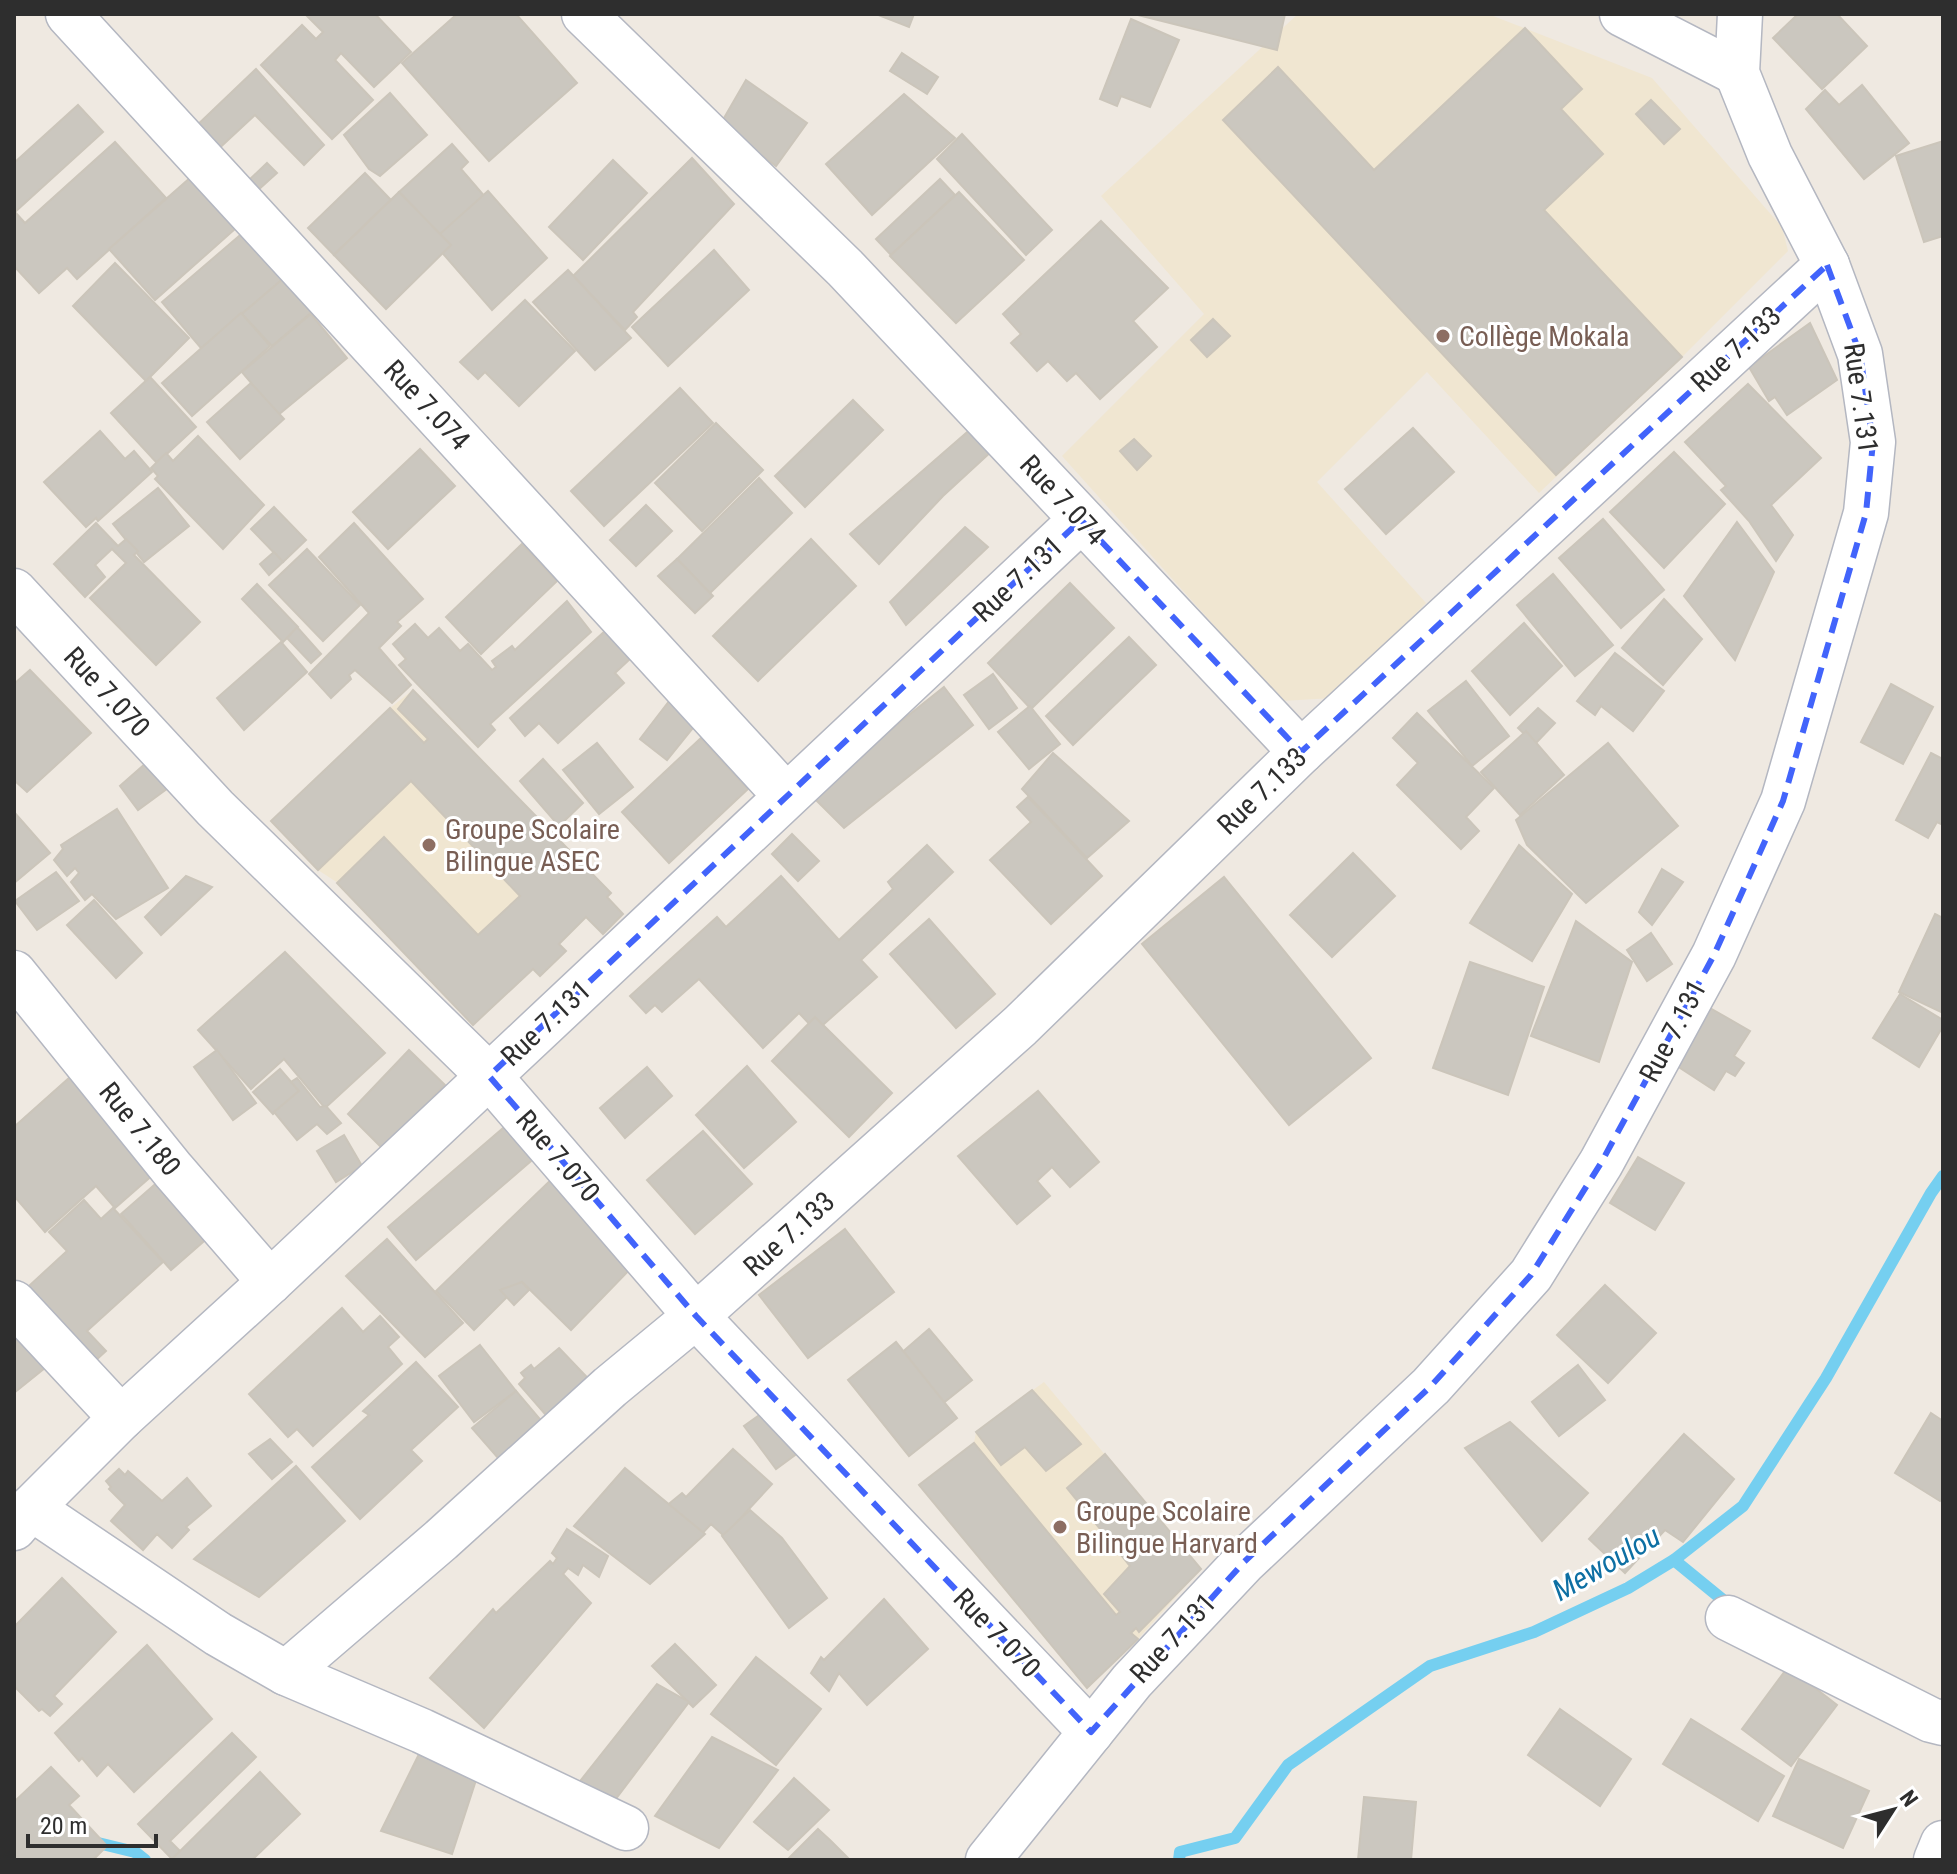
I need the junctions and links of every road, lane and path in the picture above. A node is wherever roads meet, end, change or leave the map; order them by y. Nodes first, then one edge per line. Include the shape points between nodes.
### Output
1 (68, 14) edge
2 (584, 14) edge
3 (1622, 14) edge
4 (1740, 14) edge
5 (1737, 73) junction
6 (1827, 265) junction
7 (1081, 520) junction
8 (14, 591) edge
9 (1301, 752) junction
10 (786, 796) junction
11 (14, 973) edge
12 (489, 1076) junction
13 (270, 1282) junction
14 (14, 1303) edge
15 (696, 1316) junction
16 (121, 1418) junction
17 (22, 1518) edge
18 (1728, 1618) dead end
19 (286, 1673) junction
20 (1943, 1723) edge
21 (1091, 1732) junction
22 (626, 1828) dead end
23 (1943, 1843) edge
24 (988, 1860) edge
25 (1936, 1860) edge

1 - 10 street, Rue 7.074
2 - 7 street, Rue 7.074 via 845,268
3 - 5 street
4 - 5 street, Rue 7.131
5 - 6 street, Rue 7.131 via 1770,155
6 - 9 street, Rue 7.133
6 - 21 street, Rue 7.131 via 1860,354 1873,442 1866,513 1783,801 1714,955 1601,1163 1531,1275 1431,1386 1244,1562
7 - 9 street, Rue 7.074
7 - 10 street, Rue 7.131
8 - 12 street, Rue 7.070 via 215,808
9 - 15 street, Rue 7.133 via 1020,1026
10 - 12 street, Rue 7.131
11 - 13 street, Rue 7.180
12 - 13 street, Rue 7.131
12 - 15 street, Rue 7.070
13 - 16 street, Rue 7.131
14 - 16 street
15 - 19 street, Rue 7.133
15 - 21 street, Rue 7.070
16 - 17 street, Rue 7.131
17 - 19 street
18 - 20 street
19 - 22 street
21 - 24 street, Rue 7.131
23 - 25 street

